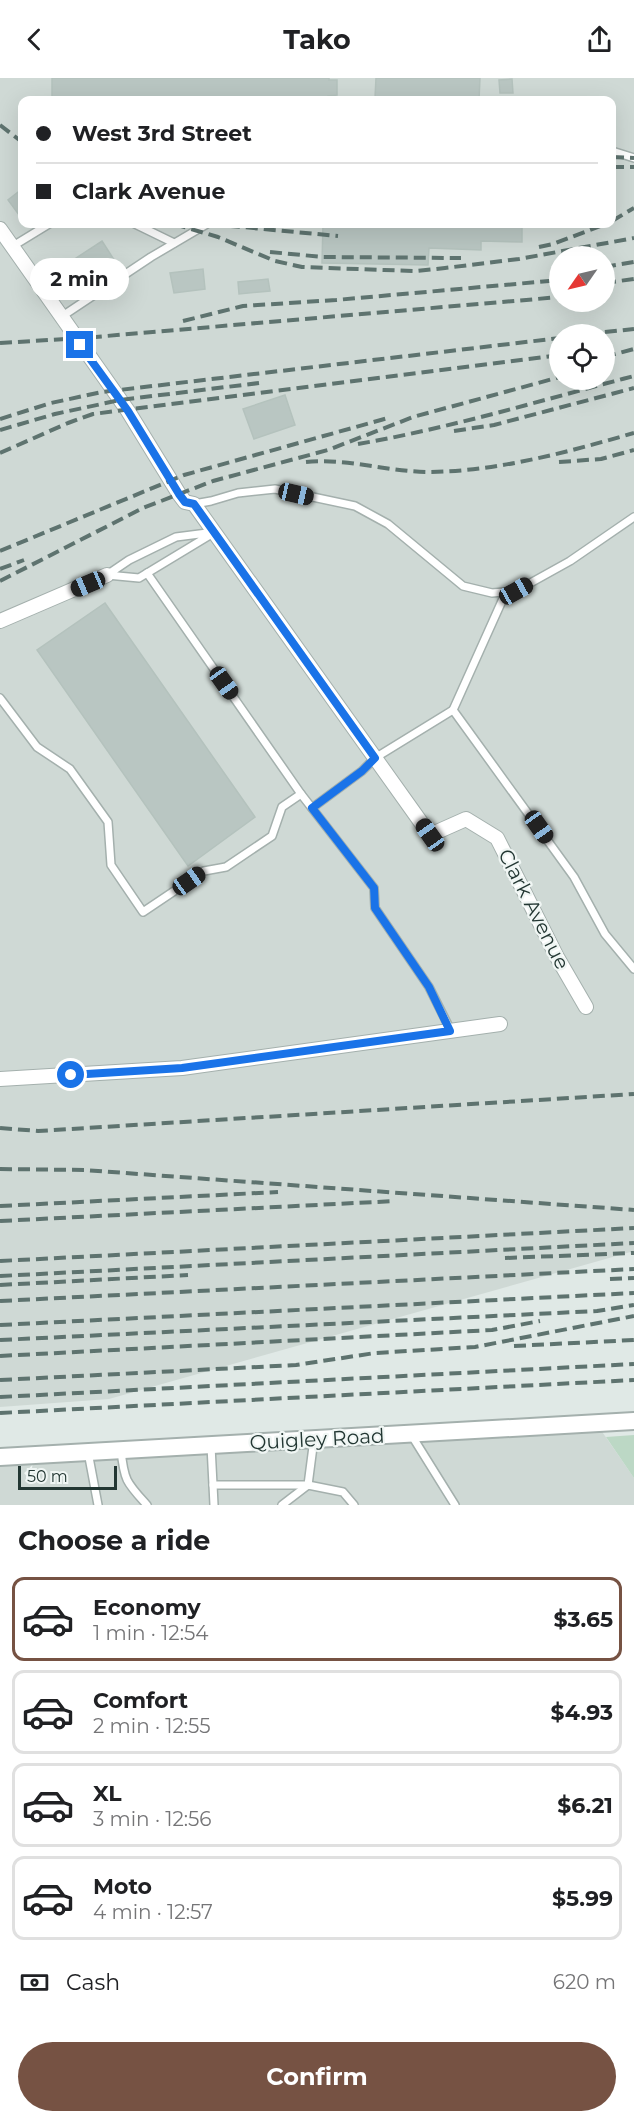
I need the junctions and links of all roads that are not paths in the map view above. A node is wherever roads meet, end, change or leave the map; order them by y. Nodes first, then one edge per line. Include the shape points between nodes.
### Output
1 (616, 152) edge
2 (634, 158) edge
3 (42, 228) edge
4 (143, 228) edge
5 (200, 228) edge
6 (0, 229) edge
7 (174, 243) junction
8 (13, 246) junction
9 (61, 317) junction
10 (194, 504) junction
11 (634, 517) edge
12 (215, 532) junction
13 (147, 573) junction
14 (107, 576) junction
15 (506, 592) junction
16 (0, 621) edge
17 (0, 698) edge
18 (453, 710) junction
19 (375, 758) junction
20 (301, 794) junction
21 (312, 808) junction
22 (634, 969) edge
23 (586, 1007) dead end
24 (500, 1024) dead end
25 (450, 1031) junction
26 (0, 1079) edge
27 (634, 1421) edge
28 (411, 1434) junction
29 (314, 1439) junction
30 (211, 1445) junction
31 (121, 1450) junction
32 (88, 1452) junction
33 (0, 1457) edge
34 (213, 1485) junction
35 (308, 1485) junction
36 (98, 1505) edge
37 (147, 1505) edge
38 (214, 1505) edge
39 (282, 1505) edge
40 (354, 1505) edge
41 (455, 1505) edge

1 - 2 lane
3 - 8 lane
4 - 7 lane
5 - 7 lane
6 - 8 street, Clark Avenue
7 - 9 lane
8 - 9 street, Clark Avenue
9 - 10 street, Clark Avenue via 128,411 179,494 185,502
10 - 12 street, Clark Avenue
10 - 15 lane via 275,489 354,506 388,524 464,586
11 - 15 lane via 570,561 516,591
12 - 13 lane
12 - 14 lane via 176,537 129,560
12 - 19 street, Clark Avenue
13 - 14 lane via 139,578
13 - 20 lane
14 - 16 street
15 - 18 lane
17 - 20 lane via 37,747 70,769 108,822 111,865 143,912 204,870 226,867 272,836 282,807
18 - 19 lane
18 - 22 lane
19 - 21 lane
19 - 23 street, Clark Avenue via 430,835 466,819 497,838
20 - 21 lane
21 - 25 lane via 374,888 375,908 429,987
24 - 25 street
25 - 26 street via 182,1068
27 - 28 street, Quigley Road
28 - 29 street, Quigley Road
28 - 41 lane
29 - 30 street, Quigley Road
29 - 35 lane
30 - 31 street, Quigley Road
30 - 34 lane
31 - 32 street, Quigley Road
31 - 37 lane via 127,1483
32 - 33 street, Quigley Road
32 - 36 lane
34 - 35 lane
34 - 38 lane
35 - 39 lane
35 - 40 lane via 343,1492

